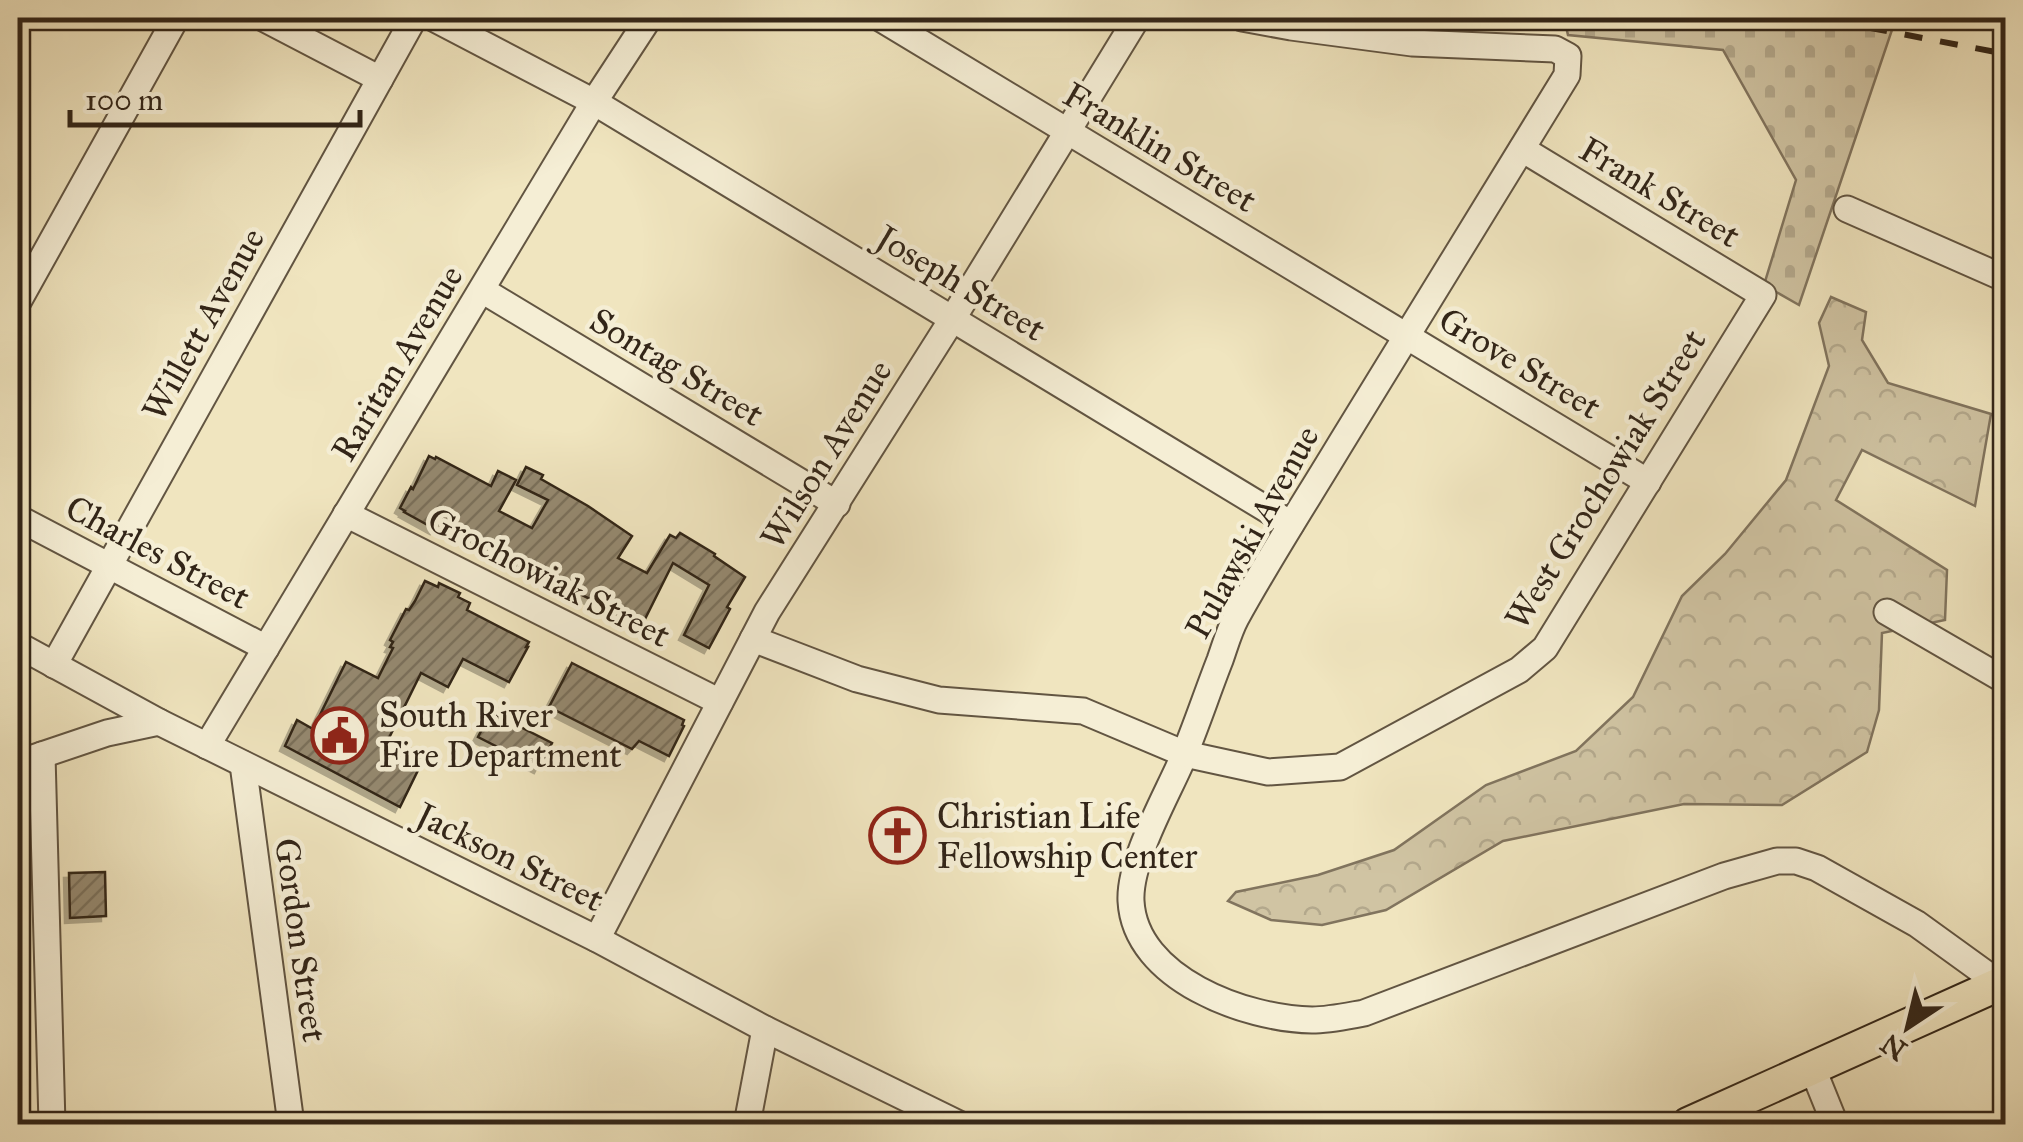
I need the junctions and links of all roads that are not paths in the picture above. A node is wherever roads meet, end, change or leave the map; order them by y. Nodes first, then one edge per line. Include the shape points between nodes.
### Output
1 (176, 18) edge
2 (263, 18) edge
3 (414, 18) edge
4 (433, 18) edge
5 (649, 18) edge
6 (880, 18) edge
7 (1136, 18) edge
8 (1242, 18) edge
9 (380, 79) junction
10 (594, 102) junction
11 (1068, 133) junction
12 (1522, 149) junction
13 (1848, 209) dead end
14 (2006, 279) edge
15 (482, 290) junction
16 (1763, 295) joint
17 (18, 302) edge
18 (953, 318) junction
19 (1406, 335) junction
20 (1648, 482) junction
21 (837, 504) junction
22 (346, 514) junction
23 (18, 518) edge
24 (1291, 524) junction
25 (108, 566) junction
26 (1887, 612) dead end
27 (753, 639) junction
28 (18, 644) edge
29 (266, 648) junction
30 (54, 664) junction
31 (2006, 681) edge
32 (720, 702) junction
33 (159, 722) junction
34 (207, 746) junction
35 (1185, 754) junction
36 (30, 759) edge
37 (243, 764) junction
38 (597, 939) junction
39 (2003, 983) edge
40 (765, 1028) junction
41 (1812, 1067) junction
42 (52, 1124) edge
43 (290, 1124) edge
44 (747, 1124) edge
45 (959, 1124) edge
46 (1688, 1124) edge
47 (1835, 1124) edge

1 - 17 street
2 - 9 street
3 - 9 street, Willett Avenue
4 - 10 street, Joseph Street
5 - 10 street, Raritan Avenue
6 - 11 street, Franklin Street
7 - 11 street, Wilson Avenue
8 - 12 street, Pulawski Avenue via 1412,42 1554,48 1568,56 1567,75
9 - 25 street, Willett Avenue
10 - 15 street, Raritan Avenue
10 - 18 street, Joseph Street
11 - 18 street, Wilson Avenue
11 - 19 street, Franklin Street
12 - 16 street, Frank Street
12 - 19 street, Pulawski Avenue
13 - 14 street
15 - 21 street, Sontag Street
15 - 22 street, Raritan Avenue
16 - 20 street, West Grochowiak Street
18 - 21 street, Wilson Avenue
18 - 24 street, Joseph Street
19 - 20 street, Grove Street
19 - 24 street, Pulawski Avenue
20 - 35 street, West Grochowiak Street via 1545,648 1519,670 1340,767 1268,772
21 - 27 street, Wilson Avenue
22 - 29 street, Raritan Avenue
22 - 32 street, Grochowiak Street
23 - 25 street, Charles Street
24 - 35 street, Pulawski Avenue via 1234,622
25 - 29 street, Charles Street
25 - 30 street, Willett Avenue
26 - 31 street
27 - 32 street, Wilson Avenue
27 - 35 street, West Grochowiak Street via 857,679 939,700 1083,712
28 - 30 street, Jackson Street
29 - 34 street, Raritan Avenue
30 - 33 street, Jackson Street
32 - 38 street, Wilson Avenue
33 - 34 street, Jackson Street
33 - 36 street
34 - 37 street, Jackson Street
35 - 39 street, Pulawski Avenue via 1137,861 1133,915 1162,964 1202,992 1260,1014 1311,1020 1364,1013 1777,861 1796,861 1839,879
36 - 42 street
37 - 38 street, Jackson Street
37 - 43 street, Gordon Street
38 - 40 street, Jackson Street
39 - 41 main road
40 - 44 street
40 - 45 street, Jackson Street
41 - 46 main road
41 - 47 street

